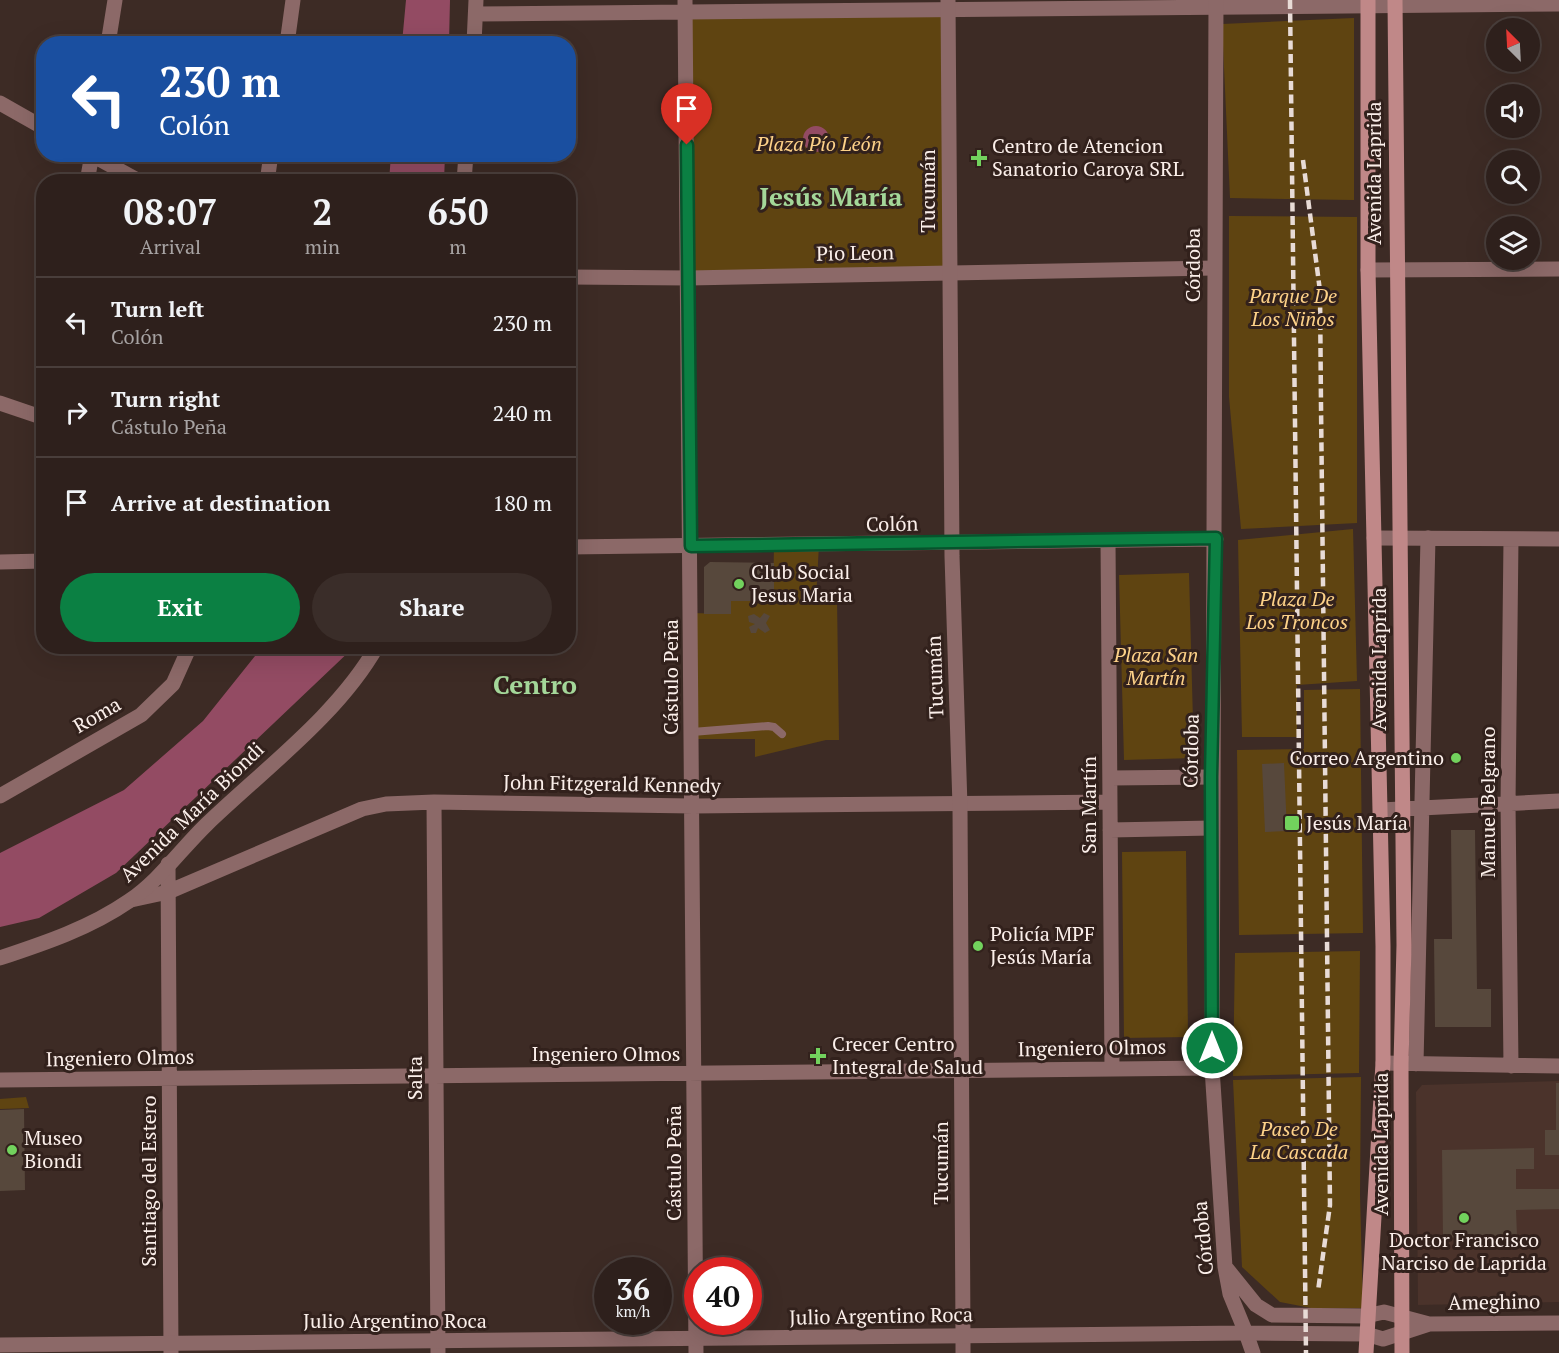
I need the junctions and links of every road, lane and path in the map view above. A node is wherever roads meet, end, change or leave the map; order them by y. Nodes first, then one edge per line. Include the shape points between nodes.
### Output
1 (115, 0) edge
2 (293, 0) edge
3 (1369, 3) edge
4 (1395, 3) edge
5 (1216, 4) edge
6 (1559, 4) edge
7 (685, 6) edge
8 (948, 6) edge
9 (476, 7) edge
10 (109, 36) edge
11 (287, 36) edge
12 (474, 36) edge
13 (0, 103) edge
14 (36, 123) edge
15 (104, 162) edge
16 (126, 174) edge
17 (1214, 268) junction
18 (1559, 269) edge
19 (1368, 270) junction
20 (1396, 270) junction
21 (950, 271) junction
22 (576, 277) edge
23 (689, 278) junction
24 (0, 404) edge
25 (36, 415) edge
26 (1216, 538) junction
27 (1374, 538) junction
28 (1399, 538) junction
29 (1428, 538) junction
30 (1511, 539) junction
31 (1559, 539) edge
32 (1108, 541) junction
33 (951, 544) junction
34 (691, 546) junction
35 (576, 547) edge
36 (36, 561) edge
37 (0, 562) edge
38 (186, 654) edge
39 (372, 654) edge
40 (692, 732) junction
41 (782, 734) dead end
42 (1211, 777) junction
43 (1110, 778) junction
44 (0, 796) edge
45 (1559, 801) edge
46 (434, 802) junction
47 (1110, 802) junction
48 (1508, 803) junction
49 (693, 806) junction
50 (960, 806) junction
51 (1423, 808) junction
52 (1402, 809) junction
53 (1381, 810) junction
54 (1212, 828) junction
55 (1110, 830) junction
56 (168, 864) junction
57 (168, 892) junction
58 (131, 900) junction
59 (0, 958) edge
60 (1383, 1063) junction
61 (1409, 1064) junction
62 (1511, 1065) junction
63 (1559, 1066) edge
64 (1212, 1068) junction
65 (1112, 1069) junction
66 (962, 1071) junction
67 (694, 1075) junction
68 (436, 1076) junction
69 (169, 1078) junction
70 (0, 1080) edge
71 (1226, 1267) junction
72 (1366, 1316) junction
73 (1402, 1317) junction
74 (1559, 1323) edge
75 (1429, 1324) junction
76 (1246, 1333) junction
77 (1366, 1334) junction
78 (1402, 1334) junction
79 (963, 1336) junction
80 (0, 1345) edge
81 (696, 1346) edge
82 (438, 1347) edge
83 (171, 1348) edge
84 (963, 1353) edge
85 (1252, 1353) edge
86 (1366, 1353) edge
87 (1402, 1353) edge

1 - 10 street
2 - 11 street
3 - 4 street
3 - 5 street
3 - 19 main road, Avenida Laprida
4 - 6 street
4 - 20 main road, Avenida Laprida
5 - 8 street
5 - 17 street, Córdoba
7 - 8 street
7 - 9 street
7 - 23 street, Cástulo Peña
8 - 21 street, Tucumán
9 - 12 street
13 - 14 street
15 - 16 street
17 - 21 street, Pio Leon
17 - 26 street, Córdoba
18 - 20 street
19 - 20 street
19 - 27 main road, Avenida Laprida
20 - 28 main road, Avenida Laprida
21 - 23 street, Pio Leon
21 - 33 street, Tucumán
22 - 23 street, Pio Leon
23 - 34 street, Cástulo Peña
24 - 25 street
26 - 32 street, Colón
26 - 42 street, Córdoba
27 - 28 street
27 - 53 main road, Avenida Laprida
28 - 29 street
28 - 52 main road, Avenida Laprida
29 - 30 street
29 - 51 street
30 - 31 street
30 - 48 street, Manuel Belgrano
32 - 33 street, Colón
32 - 43 street, San Martín
33 - 34 street, Colón
33 - 50 street, Tucumán
34 - 35 street, Colón
34 - 40 street, Cástulo Peña
36 - 37 street
38 - 44 street, Roma via 173,684 141,714
39 - 56 street, Avenida María Biondi via 352,685
40 - 41 lane via 768,726
40 - 49 street, Cástulo Peña
42 - 43 street
42 - 54 street, Córdoba
43 - 47 street, San Martín
45 - 48 street
46 - 49 street, John Fitzgerald Kennedy
46 - 57 street, John Fitzgerald Kennedy via 362,809
46 - 68 street, Salta
47 - 50 street, John Fitzgerald Kennedy
47 - 55 street, San Martín
48 - 51 street
48 - 62 street, Manuel Belgrano
49 - 50 street, John Fitzgerald Kennedy
49 - 67 street, Cástulo Peña
50 - 66 street, Tucumán
51 - 52 street
51 - 61 street
52 - 53 street
52 - 61 main road, Avenida Laprida
53 - 60 main road, Avenida Laprida
54 - 55 street
54 - 64 street, Córdoba
55 - 65 street, San Martín
56 - 57 street, Santiago del Estero
56 - 58 street, Avenida María Biondi
57 - 58 street, John Fitzgerald Kennedy
57 - 69 street, Santiago del Estero
58 - 59 street, Avenida María Biondi via 86,927
60 - 61 street
60 - 72 main road, Avenida Laprida
61 - 62 street
61 - 73 main road, Avenida Laprida
62 - 63 street
64 - 65 street, Ingeniero Olmos
64 - 71 street, Córdoba
65 - 66 street, Ingeniero Olmos
66 - 67 street, Ingeniero Olmos
66 - 79 street, Tucumán
67 - 68 street, Ingeniero Olmos
67 - 81 street, Cástulo Peña
68 - 69 street, Ingeniero Olmos
68 - 82 street, Salta
69 - 70 street, Ingeniero Olmos
69 - 83 street, Santiago del Estero
71 - 72 street, Ameghino via 1256,1305 1272,1315
71 - 76 street, Córdoba via 1230,1294
72 - 73 street, Ameghino via 1383,1312
72 - 77 main road, Avenida Laprida
73 - 75 street, Ameghino
73 - 78 main road, Avenida Laprida
74 - 75 street, Ameghino
75 - 78 street, Ameghino
76 - 77 street, Julio Argentino Roca
76 - 79 street, Julio Argentino Roca
76 - 85 street, Córdoba
77 - 78 street, Ameghino via 1383,1339
77 - 86 main road, Avenida Laprida
78 - 87 main road, Avenida Laprida
79 - 81 street, Julio Argentino Roca
79 - 84 street, Tucumán
80 - 83 street, Julio Argentino Roca
81 - 82 street, Julio Argentino Roca
82 - 83 street, Julio Argentino Roca

